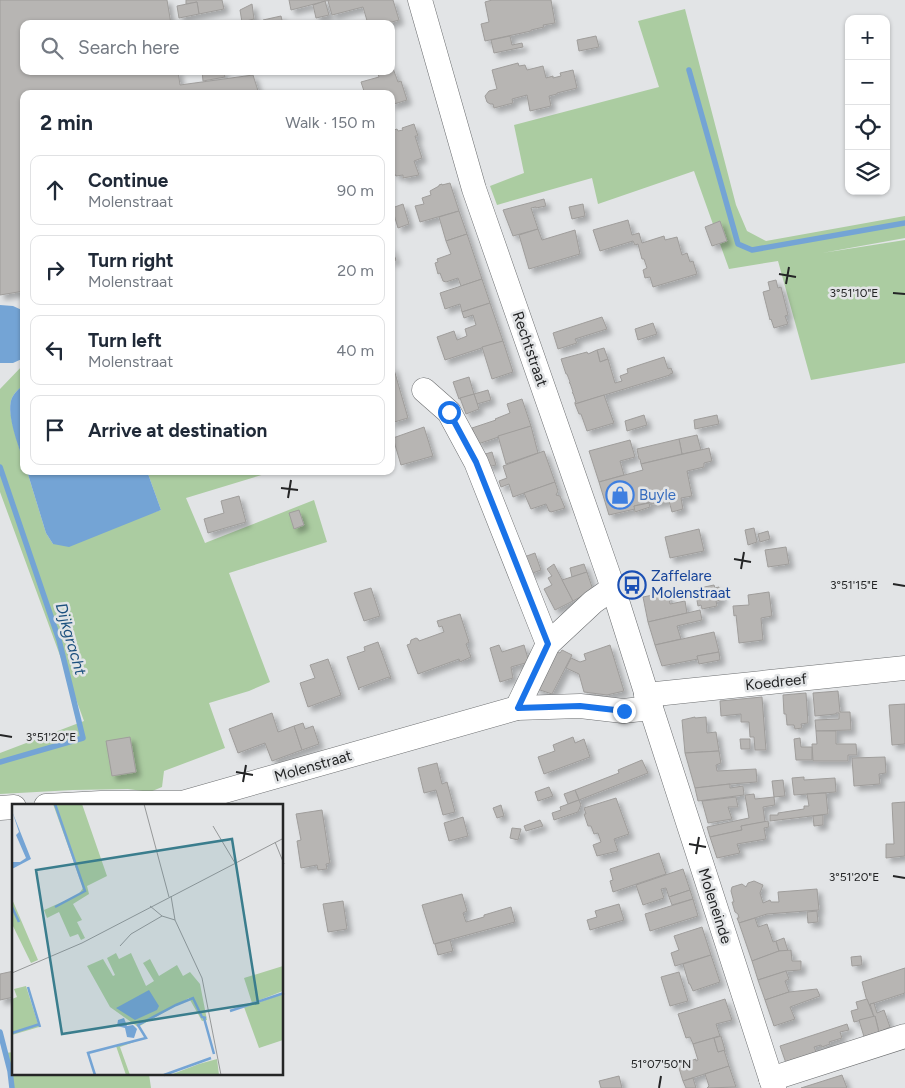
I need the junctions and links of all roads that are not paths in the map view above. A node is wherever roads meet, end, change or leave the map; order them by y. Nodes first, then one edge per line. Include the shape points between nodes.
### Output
1 (420, 0) edge
2 (424, 390) dead end
3 (613, 588) junction
4 (548, 644) junction
5 (905, 668) edge
6 (648, 702) junction
7 (518, 708) junction
8 (83, 804) edge
9 (905, 1036) edge
10 (773, 1083) edge

1 - 3 street, Rechtstraat via 474,189
2 - 4 street via 449,412 476,462
3 - 4 street
3 - 6 street, Rechtstraat
4 - 7 street
5 - 6 street, Koedreef
6 - 7 street, Molenstraat via 624,711 580,706
6 - 10 street, Moleneinde
7 - 8 street, Molenstraat via 182,803
9 - 10 street

